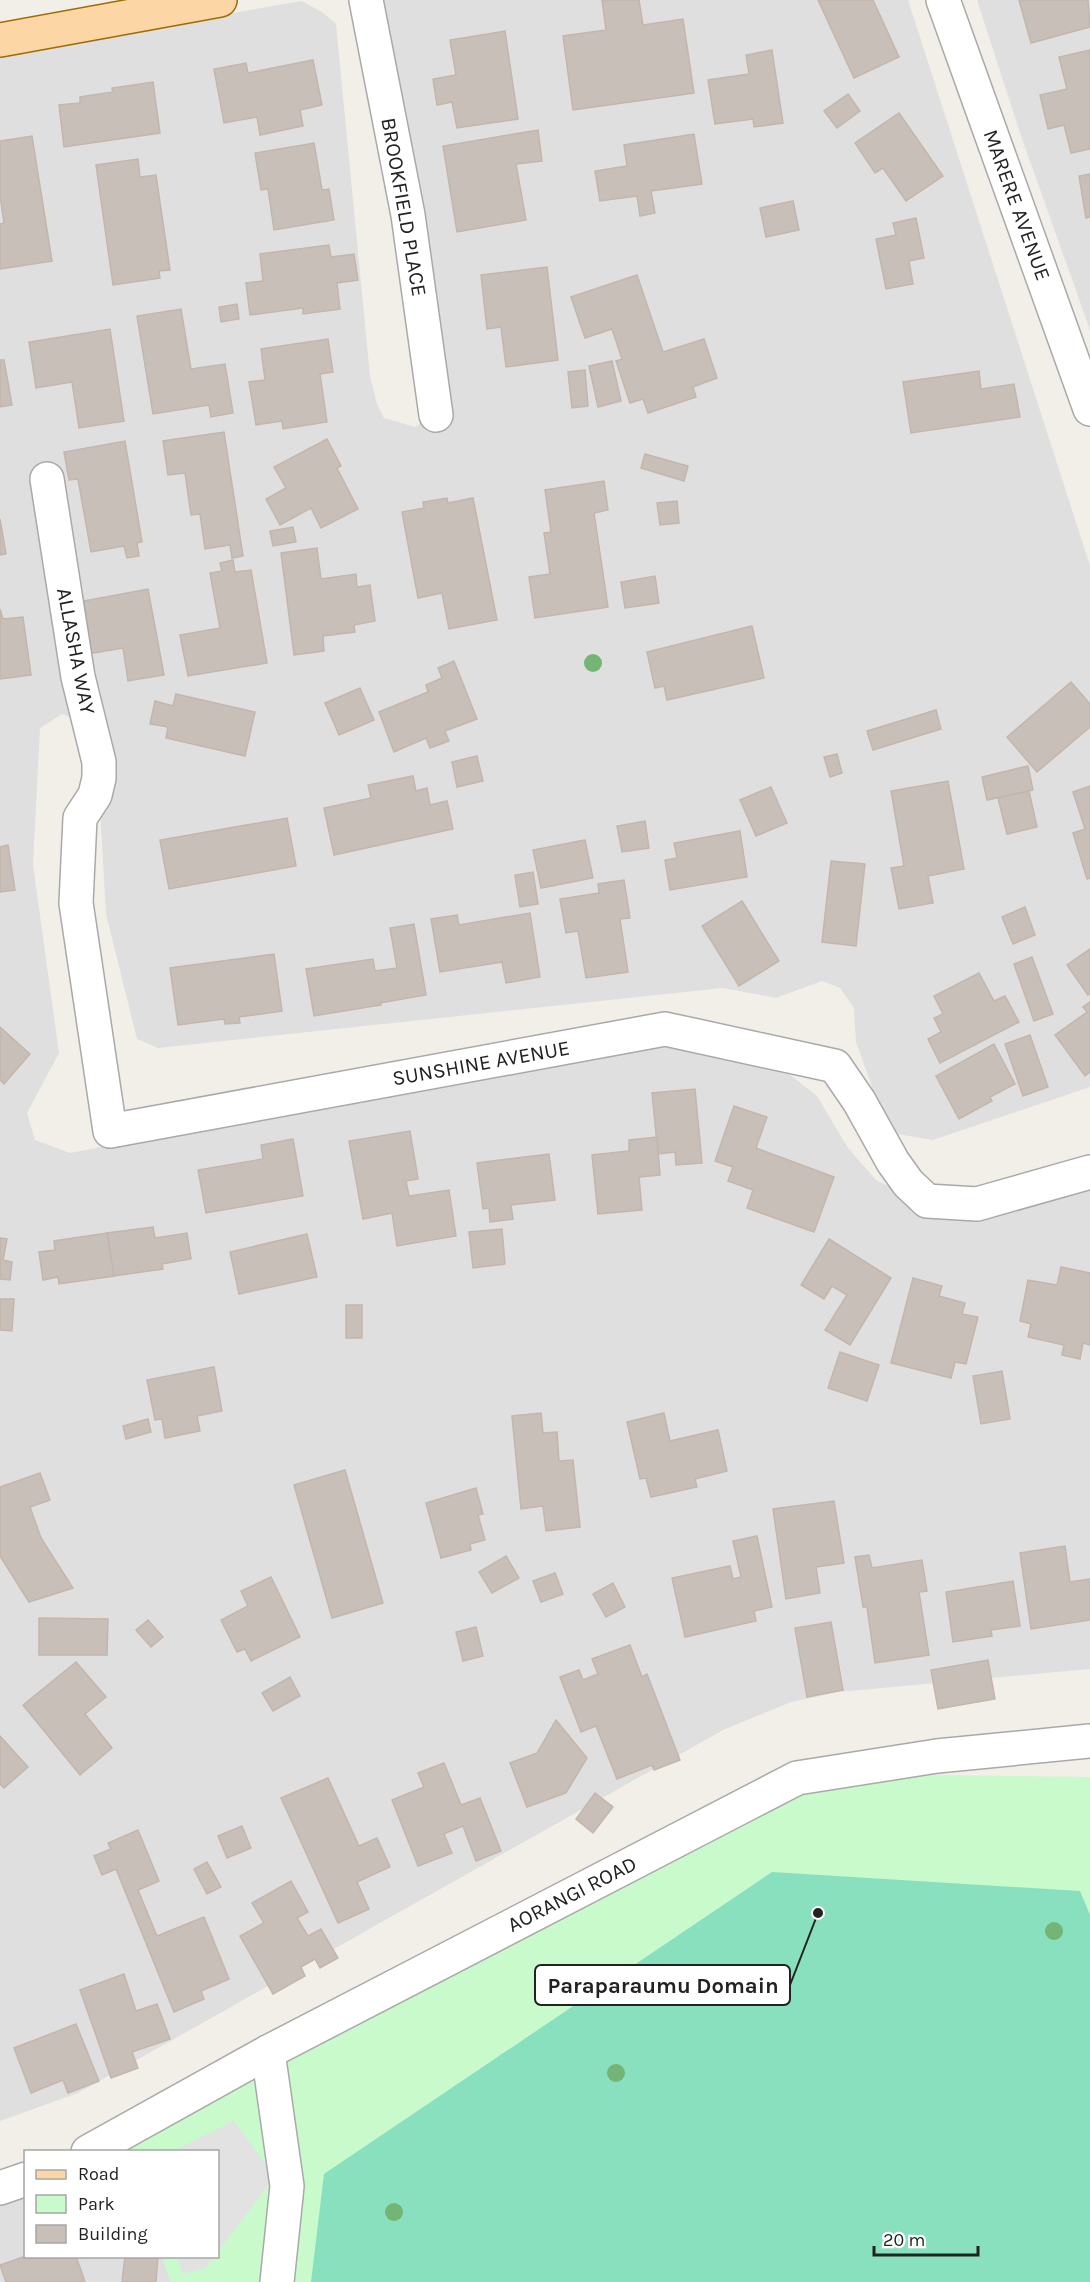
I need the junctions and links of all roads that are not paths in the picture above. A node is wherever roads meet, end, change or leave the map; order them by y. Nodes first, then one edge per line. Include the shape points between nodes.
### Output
1 (220, 0) edge
2 (366, 0) edge
3 (943, 0) edge
4 (0, 40) edge
5 (1090, 409) edge
6 (436, 416) dead end
7 (47, 479) dead end
8 (80, 818) joint
9 (1090, 1172) edge
10 (1090, 1741) edge
11 (268, 2052) junction
12 (90, 2150) edge
13 (24, 2180) edge
14 (0, 2188) edge
15 (277, 2282) edge

1 - 4 main road
2 - 6 street, BROOKFIELD PLACE via 408,215
3 - 5 street, MARERE AVENUE
7 - 8 street, ALLASHA WAY via 78,677 99,762 94,795
8 - 9 street, SUNSHINE AVENUE via 76,903 110,1131 665,1029 835,1066 893,1162 927,1201 977,1204
10 - 11 street, AORANGI ROAD via 937,1756 797,1778
11 - 12 street, AORANGI ROAD
11 - 15 street via 287,2186
13 - 14 street

